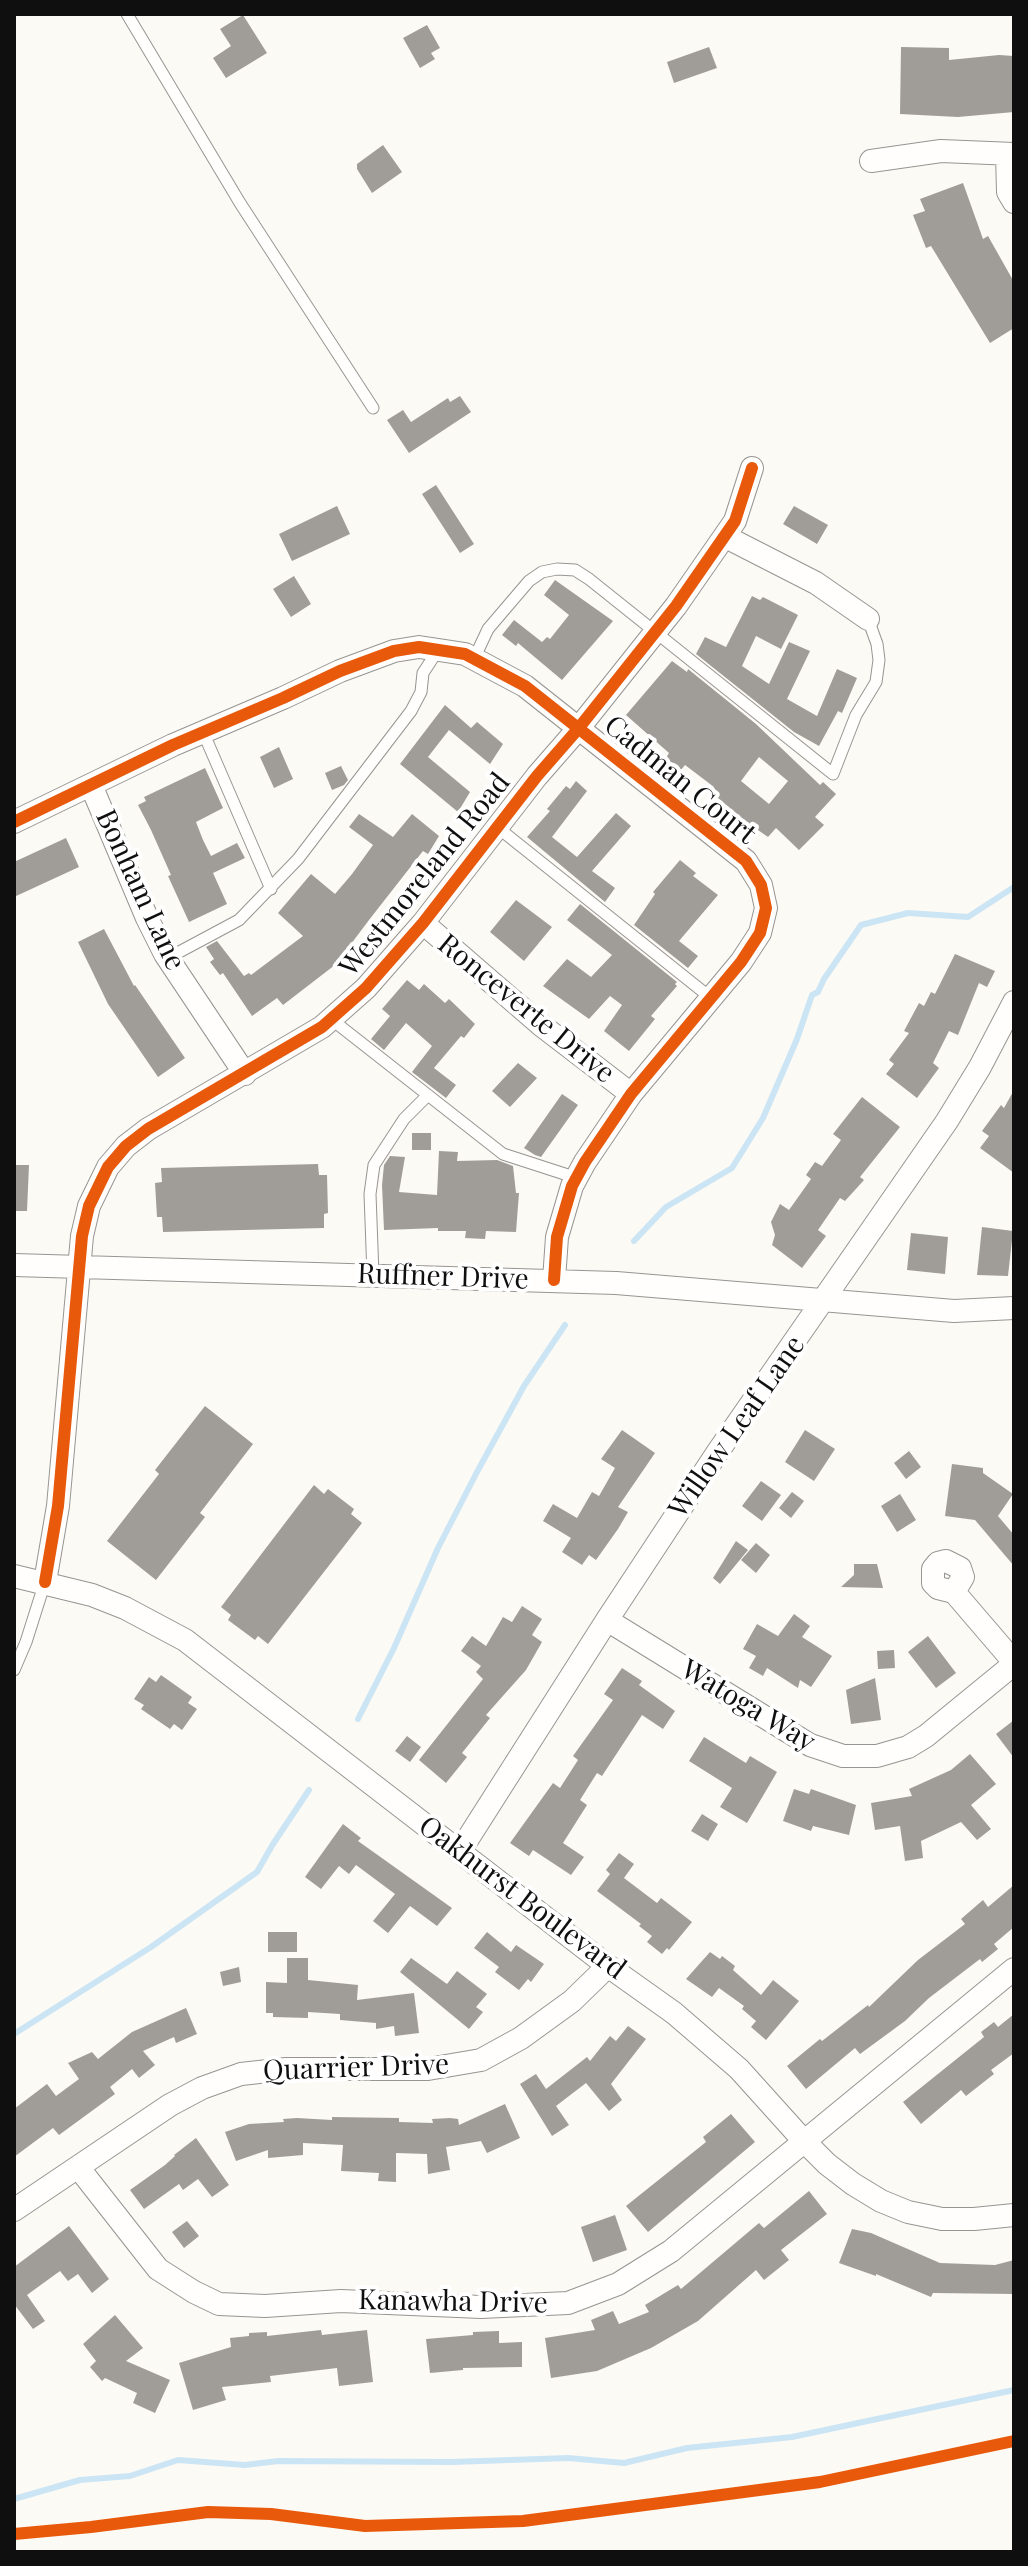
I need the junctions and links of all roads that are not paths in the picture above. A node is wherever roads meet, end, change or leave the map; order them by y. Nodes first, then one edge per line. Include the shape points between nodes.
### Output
1 (127, 14) edge
2 (1011, 154) edge
3 (871, 161) dead end
4 (1014, 202) edge
5 (373, 408) dead end
6 (752, 468) dead end
7 (726, 537) junction
8 (868, 619) joint
9 (655, 632) junction
10 (439, 649) junction
11 (474, 659) junction
12 (578, 729) junction
13 (203, 732) junction
14 (91, 785) junction
15 (14, 822) edge
16 (497, 827) junction
17 (271, 889) junction
18 (423, 923) junction
19 (168, 958) junction
20 (711, 998) junction
21 (1014, 1002) edge
22 (331, 1019) junction
23 (245, 1074) junction
24 (631, 1094) junction
25 (428, 1095) junction
26 (577, 1178) junction
27 (14, 1265) edge
28 (80, 1266) junction
29 (373, 1275) junction
30 (554, 1280) junction
31 (826, 1299) junction
32 (1014, 1308) edge
33 (14, 1576) edge
34 (45, 1582) junction
35 (954, 1592) dead end
36 (607, 1620) junction
37 (1014, 1663) edge
38 (14, 1670) edge
39 (460, 1851) junction
40 (608, 1966) junction
41 (1014, 1969) edge
42 (803, 2140) junction
43 (78, 2167) junction
44 (14, 2210) edge
45 (1014, 2215) edge

1 - 5 lane via 240,203
2 - 3 street via 941,151
2 - 4 street via 1008,192
6 - 7 street, Westmoreland Road
7 - 8 street via 816,583
7 - 9 street, Westmoreland Road
8 - 9 lane via 877,644 876,682 856,715 833,774
9 - 11 lane via 575,570 557,569 529,581 506,605
9 - 12 street, Westmoreland Road
10 - 11 street, Cadman Court
10 - 13 street, Cadman Court via 394,651
10 - 17 lane via 423,673 411,711
11 - 12 street, Cadman Court via 525,686
12 - 16 street, Westmoreland Road
12 - 20 street, Cadman Court via 746,861 761,885 766,908 760,933
13 - 14 street, Cadman Court
13 - 17 lane
14 - 15 street, Cadman Court
14 - 19 street, Bonham Lane
16 - 18 street, Westmoreland Road
16 - 20 lane
17 - 19 lane via 239,920
18 - 22 street, Westmoreland Road
18 - 24 street, Ronceverte Drive
19 - 23 street, Bonham Lane
20 - 24 street, Cadman Court
21 - 31 street, Willow Leaf Lane via 947,1121
22 - 23 street, Westmoreland Road
22 - 25 lane
23 - 28 street, Westmoreland Road via 126,1146 102,1176 89,1206
24 - 26 street, Cadman Court
25 - 26 lane via 503,1154
25 - 29 lane via 404,1119 374,1165
26 - 30 street, Cadman Court via 557,1237
27 - 28 street, Ruffner Drive
28 - 29 street, Ruffner Drive
28 - 34 street, Westmoreland Road via 58,1506
29 - 30 street, Ruffner Drive
30 - 31 street, Ruffner Drive
31 - 32 street, Ruffner Drive via 954,1311
31 - 36 street, Willow Leaf Lane
33 - 34 street, Oakhurst Boulevard
34 - 38 lane
34 - 39 street, Oakhurst Boulevard via 125,1608 185,1640
35 - 37 street
36 - 37 street, Watoga Way via 810,1745 843,1756 877,1756 908,1747
36 - 39 street, Willow Leaf Lane
39 - 40 street, Oakhurst Boulevard
40 - 42 street, Oakhurst Boulevard via 739,2069
40 - 43 street, Quarrier Drive via 572,2001 481,2060 428,2069 241,2074 170,2105
41 - 42 street, Kanawha Drive
42 - 43 street, Kanawha Drive via 671,2251 618,2284 568,2303 481,2307 341,2301 219,2304 158,2269
42 - 45 street, Oakhurst Boulevard via 853,2184 908,2212 953,2219
43 - 44 street, Quarrier Drive

